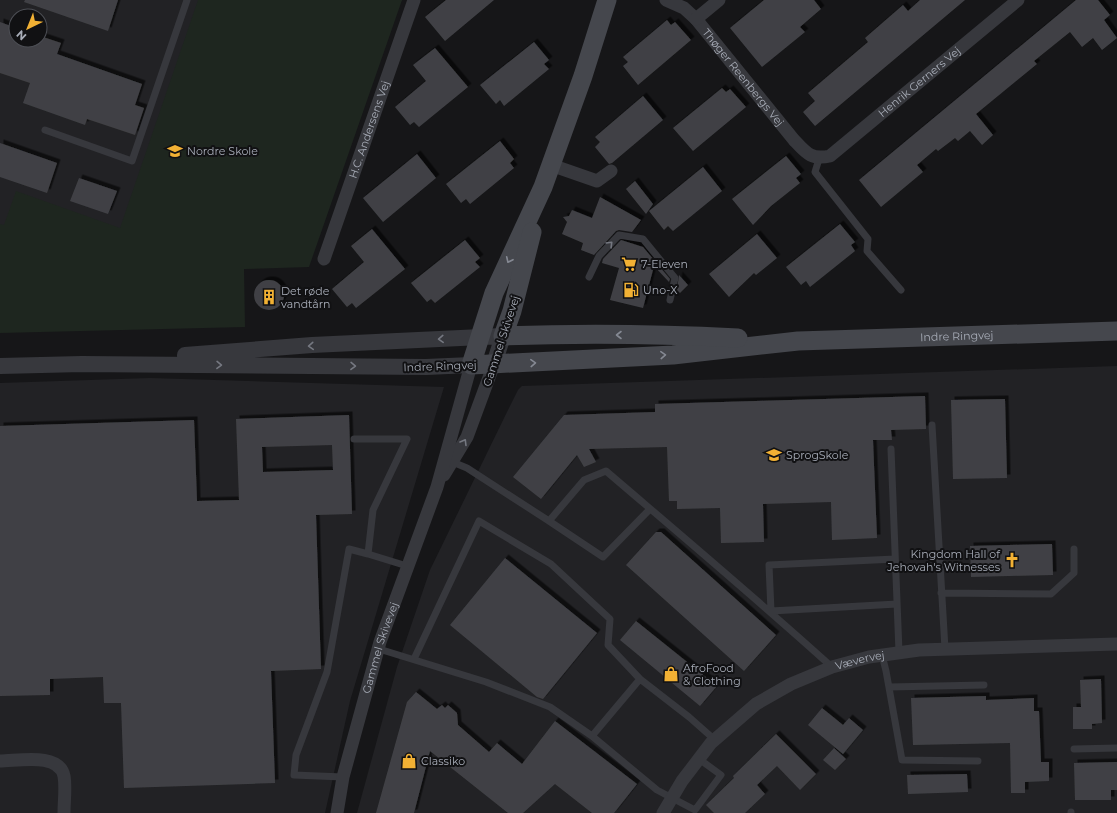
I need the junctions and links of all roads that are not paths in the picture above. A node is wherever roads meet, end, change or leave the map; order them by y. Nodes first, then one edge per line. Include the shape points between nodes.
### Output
1 (187, 0) edge
2 (414, 0) edge
3 (607, 0) edge
4 (666, 0) edge
5 (719, 0) edge
6 (1018, 0) edge
7 (696, 19) junction
8 (45, 130) dead end
9 (819, 159) junction
10 (551, 165) junction
11 (611, 171) dead end
12 (543, 186) junction
13 (324, 259) dead end
14 (589, 276) dead end
15 (902, 290) dead end
16 (670, 300) dead end
17 (1117, 331) edge
18 (503, 336) junction
19 (480, 337) junction
20 (798, 341) junction
21 (82, 364) junction
22 (494, 364) junction
23 (471, 365) junction
24 (0, 366) edge
25 (932, 425) dead end
26 (354, 439) dead end
27 (891, 449) dead end
28 (448, 460) junction
29 (650, 509) junction
30 (549, 521) junction
31 (1074, 549) dead end
32 (368, 554) junction
33 (895, 559) junction
34 (407, 566) junction
35 (942, 593) junction
36 (897, 604) junction
37 (771, 611) junction
38 (1117, 644) edge
39 (378, 649) junction
40 (945, 649) junction
41 (899, 652) junction
42 (882, 655) junction
43 (414, 660) junction
44 (832, 667) junction
45 (640, 679) junction
46 (984, 685) dead end
47 (889, 687) junction
48 (592, 736) junction
49 (714, 740) junction
50 (1117, 748) edge
51 (1074, 749) dead end
52 (699, 759) junction
53 (978, 760) dead end
54 (0, 762) edge
55 (343, 777) junction
56 (672, 798) junction
57 (64, 813) edge
58 (337, 813) edge
59 (663, 813) edge

1 - 8 lane via 132,162
2 - 13 street, H.C. Andersens Vej
3 - 10 main road, Gammel Skivevej
4 - 7 street, Thøger Reenbergs Vej via 684,8
5 - 7 street
6 - 9 street, Henrik Gerners Vej via 830,156
7 - 9 street, Thøger Reenbergs Vej via 794,140 807,154
9 - 15 lane via 815,172 868,239 868,251
10 - 11 street via 596,181
10 - 12 main road, Gammel Skivevej
12 - 18 main road, Gammel Skivevej via 512,311
12 -> 19 main road, Gammel Skivevej via 494,293
14 -> 16 lane via 599,256 619,235 643,239 675,278
17 - 20 main road, Indre Ringvej
18 - 19 street, Indre Ringvej
20 -> 18 main road, Indre Ringvej via 672,335
18 - 22 street, Gammel Skivevej
19 -> 21 street, Indre Ringvej via 312,345
19 - 23 main road, Gammel Skivevej
22 -> 20 main road, Indre Ringvej via 673,355
21 -> 23 street, Indre Ringvej via 426,367
21 - 24 street, Indre Ringvej
22 - 23 main road, Indre Ringvej
28 -> 22 street, Gammel Skivevej via 467,437
23 - 28 street, Gammel Skivevej
25 - 35 lane
26 - 32 lane via 408,439 373,510
27 - 33 lane
28 - 30 lane via 467,468
28 - 34 street, Gammel Skivevej
29 - 30 lane via 603,557
29 - 30 lane via 606,471 584,480
29 - 37 lane
31 - 35 lane via 1074,573 1052,594
32 - 34 lane
32 - 55 lane via 349,549 327,672 296,755 294,775
33 - 36 lane
33 - 37 lane via 769,564
34 - 39 street, Gammel Skivevej
35 - 40 lane
36 - 37 lane
36 - 41 lane
37 - 44 lane
38 - 40 street, Vævervej
39 - 43 lane
39 - 55 street, Gammel Skivevej
40 - 41 street, Vævervej
41 - 42 street, Vævervej
42 - 44 street, Vævervej
42 - 47 lane
43 - 45 lane via 479,521 551,564 610,619 608,645
43 - 48 lane via 486,682 550,707
44 - 49 street, Vævervej via 791,684 756,704
45 - 48 lane
45 - 49 lane
46 - 47 lane
47 - 53 lane via 902,760
48 - 56 lane via 657,790
49 - 52 street, Vævervej
50 - 51 lane
52 - 56 street, Vævervej
52 - 56 lane via 721,775 695,810
54 - 57 street via 46,759 57,764 64,775
55 - 58 street, Gammel Skivevej
56 - 59 street, Vævervej

